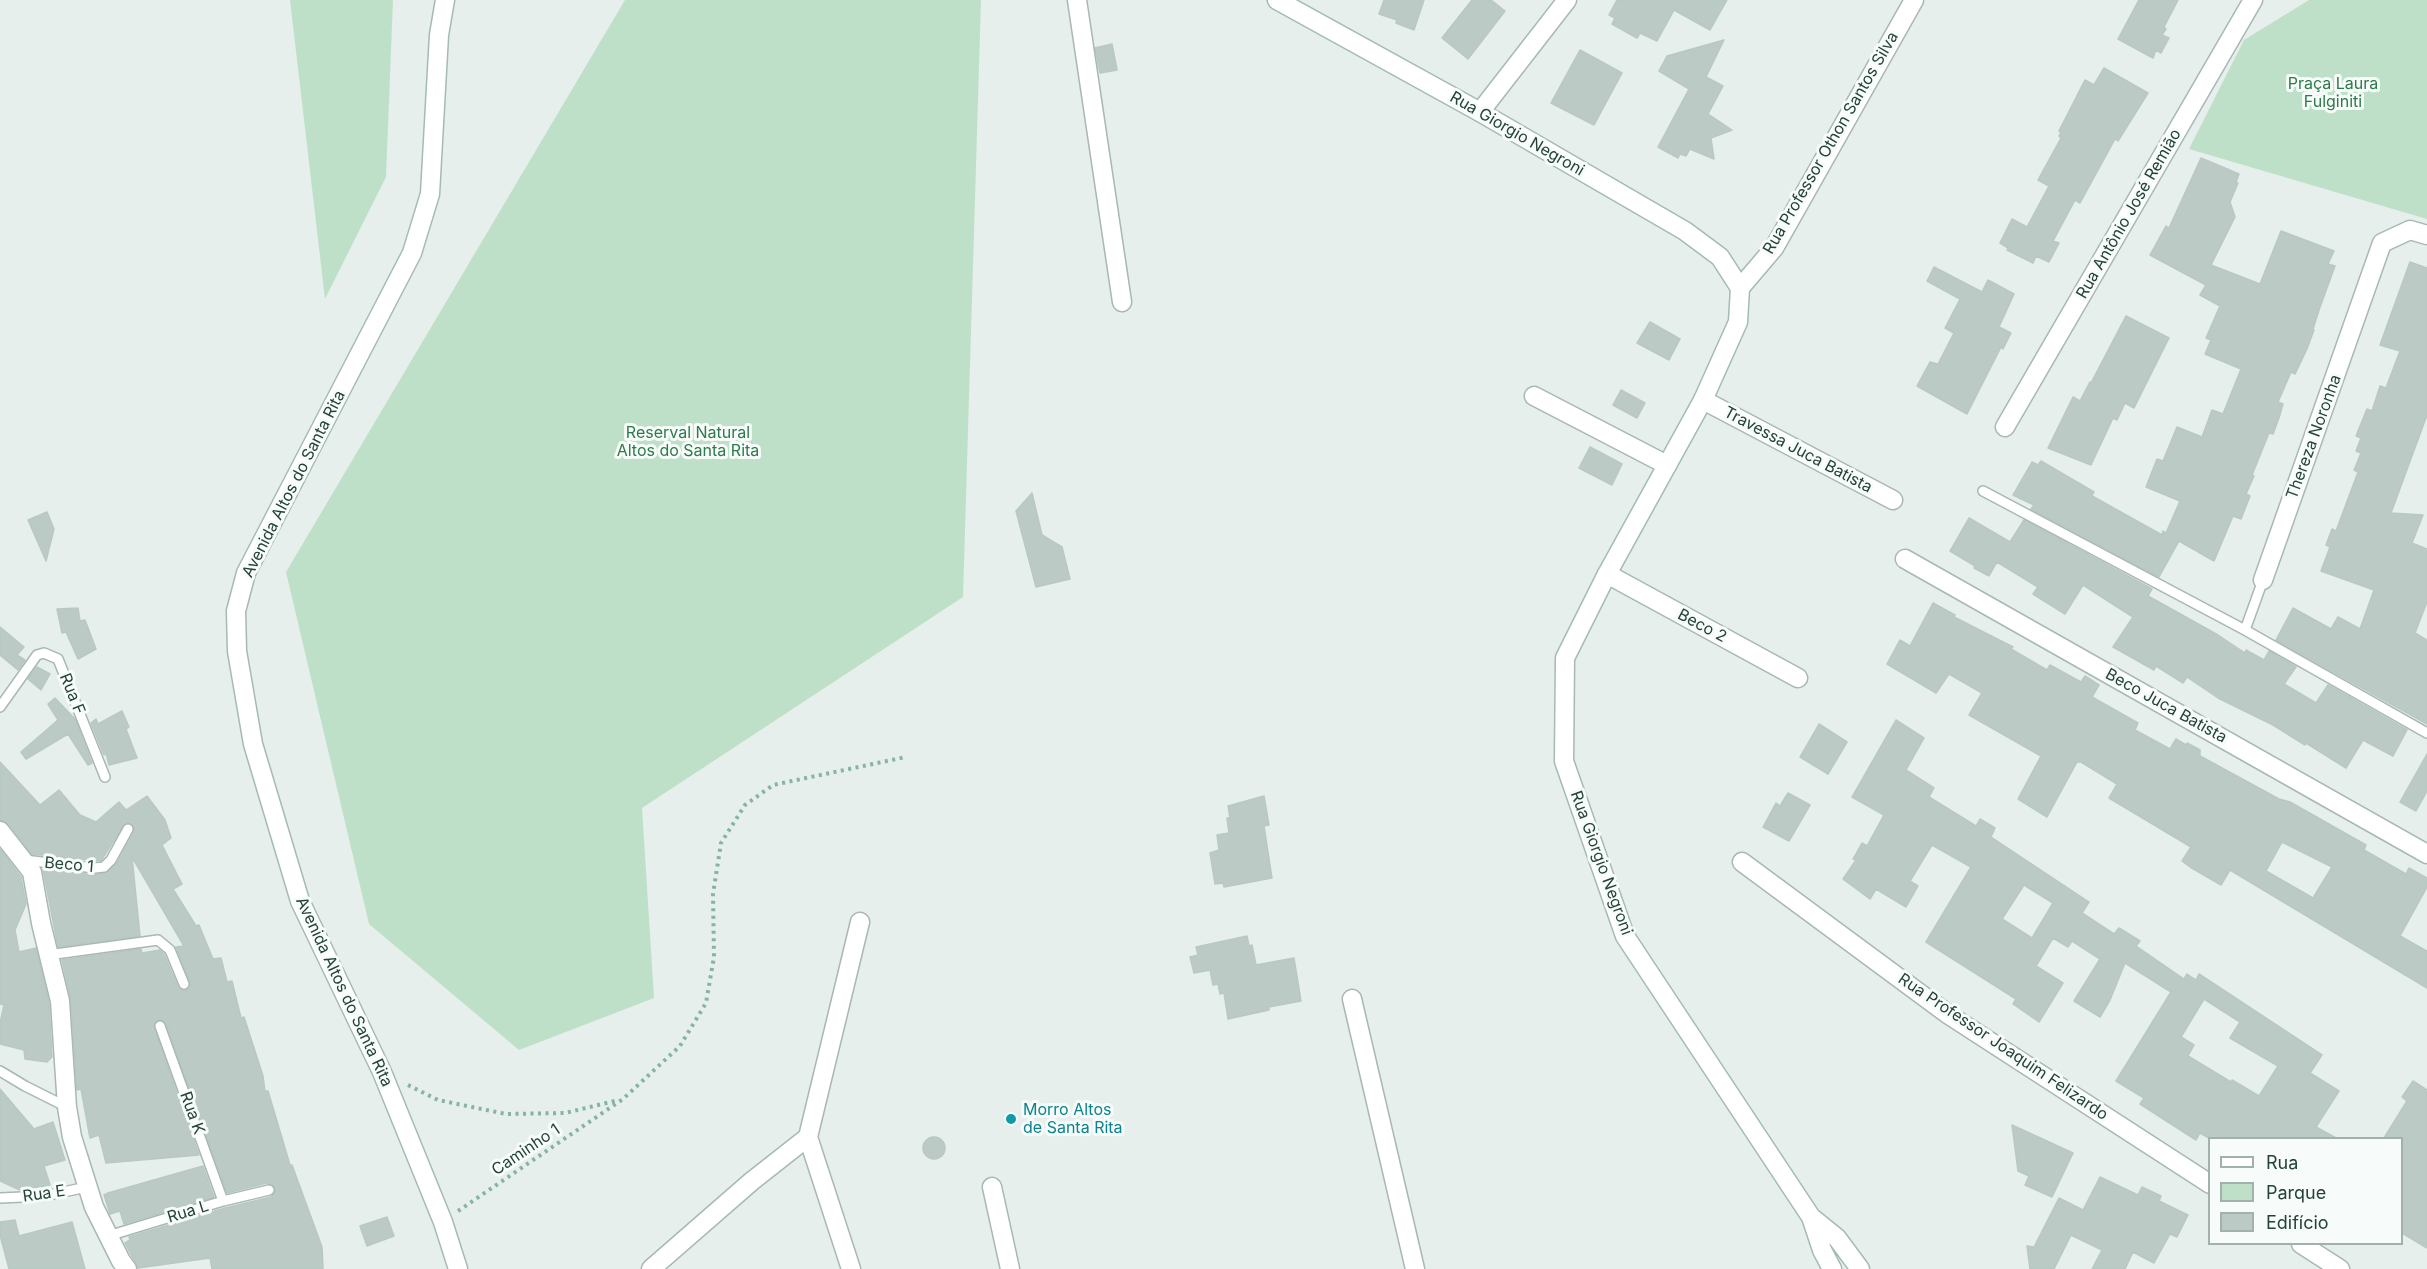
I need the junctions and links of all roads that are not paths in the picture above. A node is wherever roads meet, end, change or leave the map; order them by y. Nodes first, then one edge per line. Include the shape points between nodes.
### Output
1 (445, 0) edge
2 (1077, 0) edge
3 (1277, 0) edge
4 (1567, 0) edge
5 (1914, 0) edge
6 (2254, 0) edge
7 (1480, 112) junction
8 (2427, 236) edge
9 (1740, 288) junction
10 (1122, 302) dead end
11 (1534, 396) dead end
12 (1702, 400) junction
13 (2005, 427) dead end
14 (1667, 465) junction
15 (1983, 491) dead end
16 (1893, 500) dead end
17 (1905, 559) dead end
18 (1607, 574) junction
19 (2263, 580) joint
20 (2245, 630) junction
21 (1798, 678) dead end
22 (0, 707) edge
23 (2427, 733) edge
24 (105, 777) dead end
25 (129, 829) dead end
26 (0, 831) edge
27 (2427, 854) edge
28 (24, 860) junction
29 (1742, 862) dead end
30 (860, 922) dead end
31 (48, 955) junction
32 (184, 984) dead end
33 (1352, 999) dead end
34 (160, 1026) dead end
35 (0, 1071) edge
36 (67, 1107) junction
37 (808, 1137) junction
38 (2208, 1183) edge
39 (87, 1186) junction
40 (992, 1187) dead end
41 (269, 1190) dead end
42 (0, 1198) edge
43 (223, 1201) junction
44 (1811, 1217) junction
45 (108, 1236) junction
46 (2303, 1245) edge
47 (127, 1269) edge
48 (458, 1269) edge
49 (651, 1269) edge
50 (851, 1269) edge
51 (1010, 1269) edge
52 (1415, 1269) edge
53 (1832, 1269) edge
54 (1860, 1269) edge
55 (2340, 1269) edge

1 - 48 street, Avenida Altos do Santa Rita via 430,194 412,253 246,573 236,611 237,651 254,744 300,901 382,1072 443,1221
2 - 10 street
3 - 7 street, Rua Giorgio Negroni
4 - 7 street
5 - 9 street, Rua Professor Othon Santos Silva via 1774,248
6 - 13 street, Rua Antônio José Remião
7 - 9 street, Rua Giorgio Negroni via 1685,231 1720,257
8 - 19 street, Thereza Noronha via 2410,230 2382,243
9 - 12 street via 1738,321
11 - 14 street
12 - 14 street
12 - 16 street, Travessa Juca Batista
14 - 18 street
15 - 20 lane
17 - 27 street, Beco Juca Batista
18 - 21 street, Beco 2
18 - 44 street, Rua Giorgio Negroni via 1565,658 1564,760 1625,936
19 - 20 lane, Thereza Noronha
20 - 23 lane
22 - 24 lane, Rua F via 38,655 44,653 58,659
25 - 28 lane, Beco 1 via 108,864 100,868
26 - 28 street
28 - 31 street via 32,872
29 - 38 street, Rua Professor Joaquim Felizardo via 1949,1015
30 - 37 street
31 - 32 lane via 158,940 170,950
31 - 36 street via 60,1001
33 - 52 street
34 - 43 lane, Rua K
35 - 36 lane
36 - 39 street
37 - 49 street
37 - 50 street
39 - 42 lane, Rua E via 44,1196
39 - 45 street
40 - 51 street
41 - 43 lane, Rua L
43 - 45 lane, Rua L
44 - 53 street, Rua Giorgio Negroni
44 - 54 street, Rua Giorgio Negroni via 1837,1238
45 - 47 street
46 - 55 street

